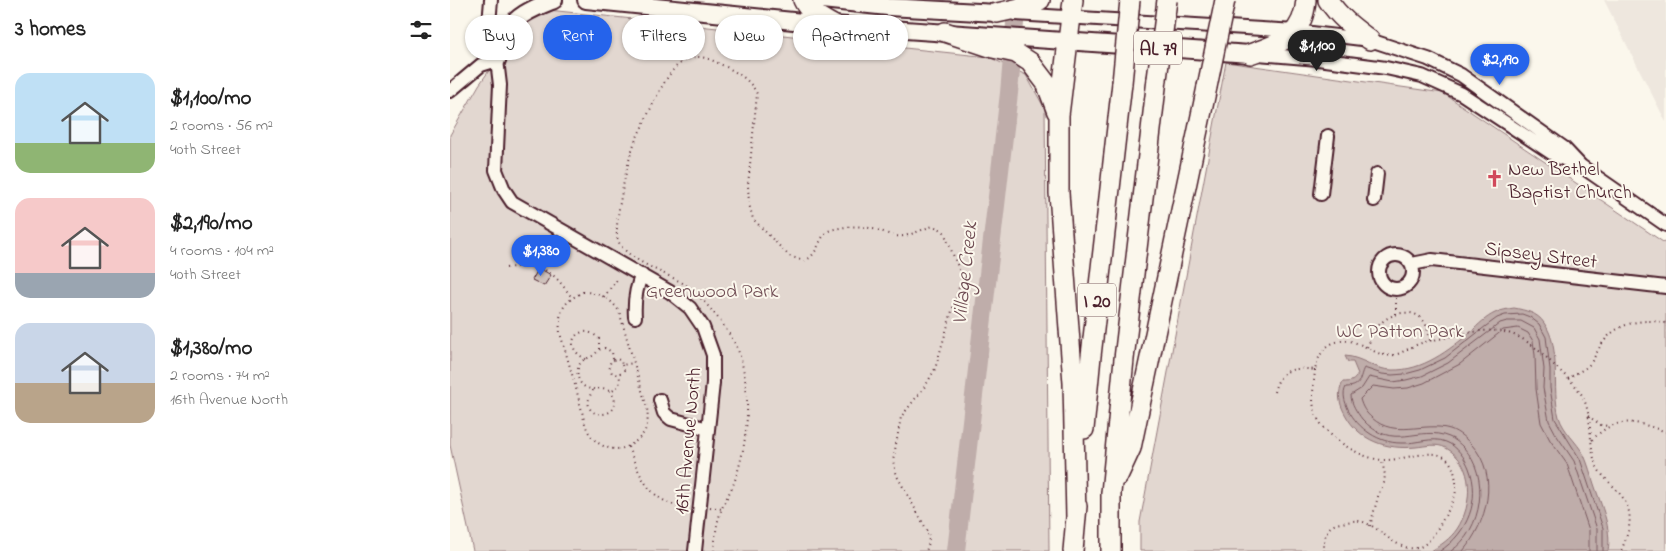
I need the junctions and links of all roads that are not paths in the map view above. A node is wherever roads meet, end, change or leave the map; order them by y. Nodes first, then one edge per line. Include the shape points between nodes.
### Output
1 (491, 0) edge
2 (554, 0) edge
3 (586, 0) edge
4 (803, 0) edge
5 (822, 0) edge
6 (1130, 0) edge
7 (1167, 0) edge
8 (1225, 0) edge
9 (1306, 0) edge
10 (1328, 0) edge
11 (1033, 7) edge
12 (1071, 8) edge
13 (997, 13) joint
14 (490, 15) edge
15 (522, 15) edge
16 (815, 15) edge
17 (793, 21) edge
18 (908, 30) edge
19 (1295, 31) junction
20 (945, 32) joint
21 (1370, 40) junction
22 (994, 42) junction
23 (1067, 42) junction
24 (1250, 54) junction
25 (497, 60) joint
26 (452, 86) edge
27 (1059, 115) junction
28 (1328, 136) dead end
29 (1581, 166) junction
30 (1377, 174) dead end
31 (1321, 194) dead end
32 (1374, 200) dead end
33 (1666, 225) edge
34 (1412, 264) dead end
35 (642, 275) junction
36 (1666, 287) edge
37 (635, 317) dead end
38 (660, 400) dead end
39 (708, 429) junction
40 (1111, 493) junction
41 (1076, 518) junction
42 (696, 551) edge
43 (1073, 551) edge
44 (1111, 551) edge

1 - 14 street, 16th Avenue North
2 - 15 main road
3 - 17 main road
4 - 16 highway
5 - 13 main road
6 - 41 highway, I 20, bridge
7 - 40 highway, I 20, bridge
8 - 40 highway, bridge via 1131,448
9 - 19 highway via 1306,8
10 - 21 highway via 1334,10
11 - 12 street, AL 79
11 - 13 highway
12 - 19 street, AL 79
12 - 23 highway
18 - 20 main road
19 - 21 street, AL 79
19 - 24 highway via 1283,42
20 - 22 highway
21 - 29 street, AL 79 via 1428,59 1461,75 1564,148
22 - 23 main road, AL 79 via 1030,39
22 - 27 highway via 1030,62 1046,83
23 - 24 main road, AL 79
23 - 27 highway
24 - 29 street, AL 79 via 1318,59 1422,76 1462,94 1556,156
25 - 26 street via 481,65
25 - 35 street, 16th Avenue North via 500,85 496,170 512,202
27 - 41 highway via 1060,193 1073,383
28 - 31 street
29 - 33 street
30 - 32 street
34 - 36 street, Sipsey Street via 1432,260
35 - 37 street via 634,301
35 - 39 street, 16th Avenue North via 690,308 704,327 713,354
38 - 39 street via 664,413 671,419
39 - 42 street, 16th Avenue North
40 - 44 highway, I 20
41 - 43 highway, I 20

